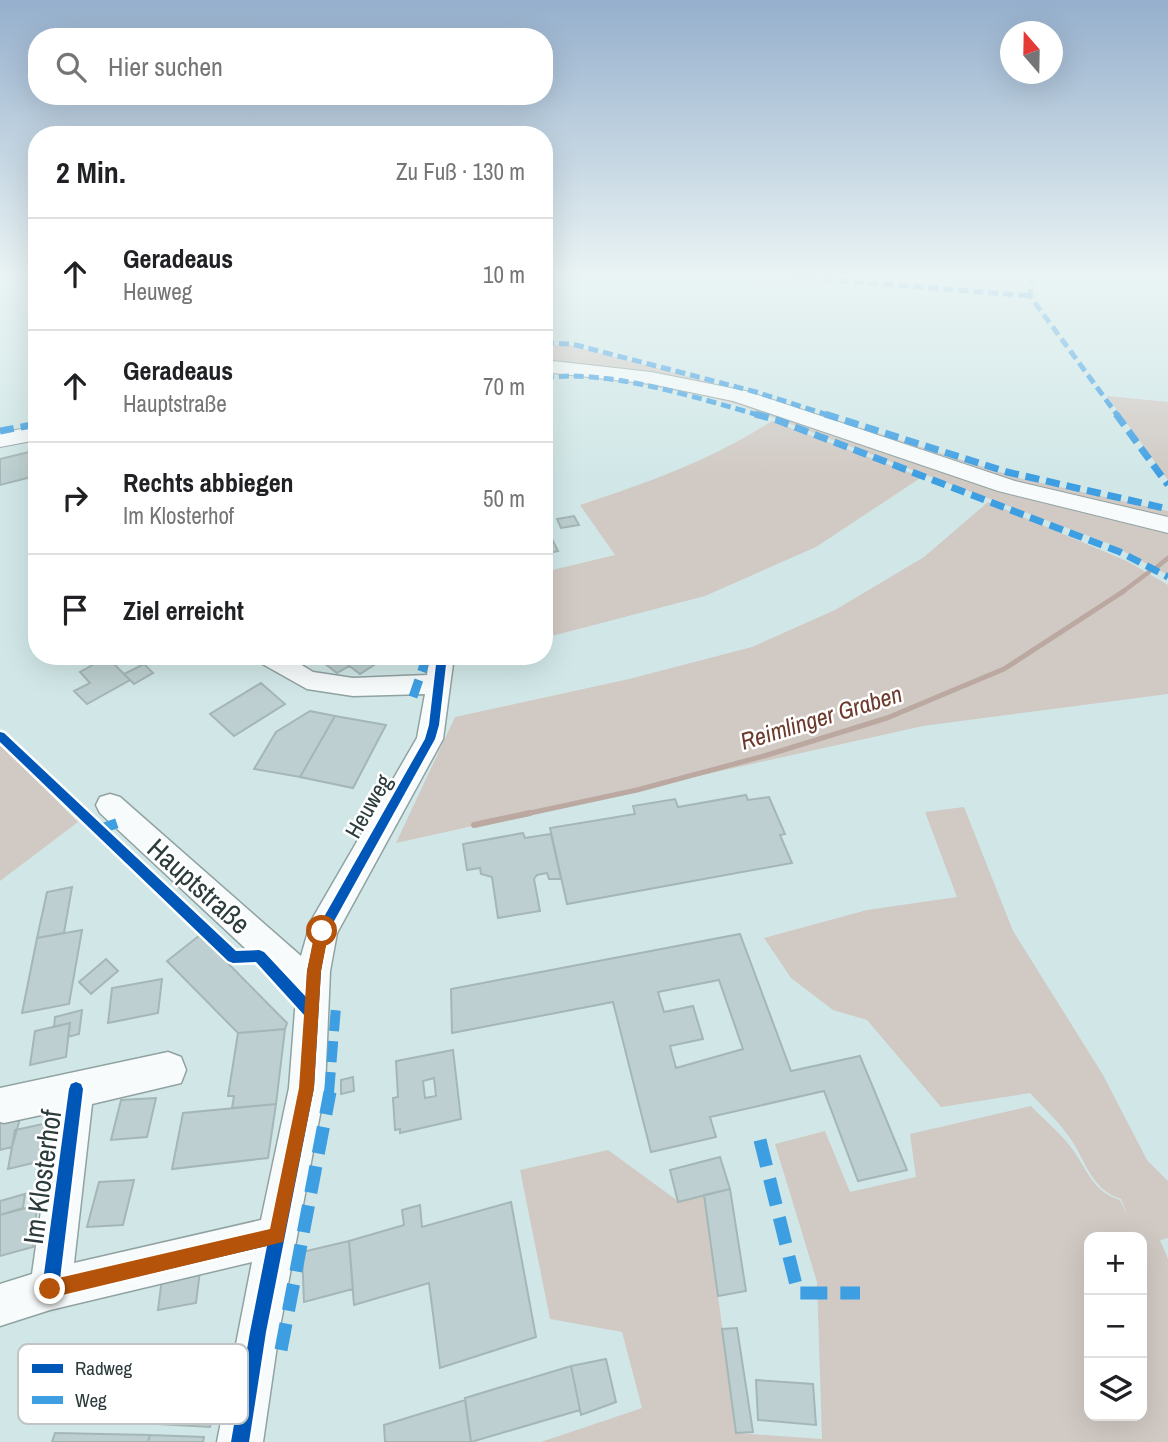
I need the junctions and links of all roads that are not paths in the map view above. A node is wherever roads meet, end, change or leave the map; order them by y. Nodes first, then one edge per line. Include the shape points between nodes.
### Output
1 (553, 367) edge
2 (28, 435) edge
3 (0, 440) edge
4 (1168, 524) edge
5 (283, 665) edge
6 (441, 670) edge
7 (110, 805) dead end
8 (314, 971) junction
9 (168, 1070) dead end
10 (76, 1089) junction
11 (5, 1105) dead end
12 (277, 1236) junction
13 (50, 1289) junction
14 (0, 1305) edge
15 (248, 1393) edge
16 (243, 1424) edge
17 (240, 1442) edge

1 - 4 main road via 650,378 738,396 1007,486
2 - 3 main road
5 - 6 street via 307,680 353,687
6 - 8 street, Heuweg via 430,739 330,912
7 - 8 street, Hauptstraße via 288,966
8 - 12 street via 307,1088
9 - 10 street, Im Klosterhof
10 - 11 street, Im Klosterhof
10 - 13 street, Im Klosterhof
12 - 13 street
12 - 15 street
13 - 14 street
16 - 17 street

